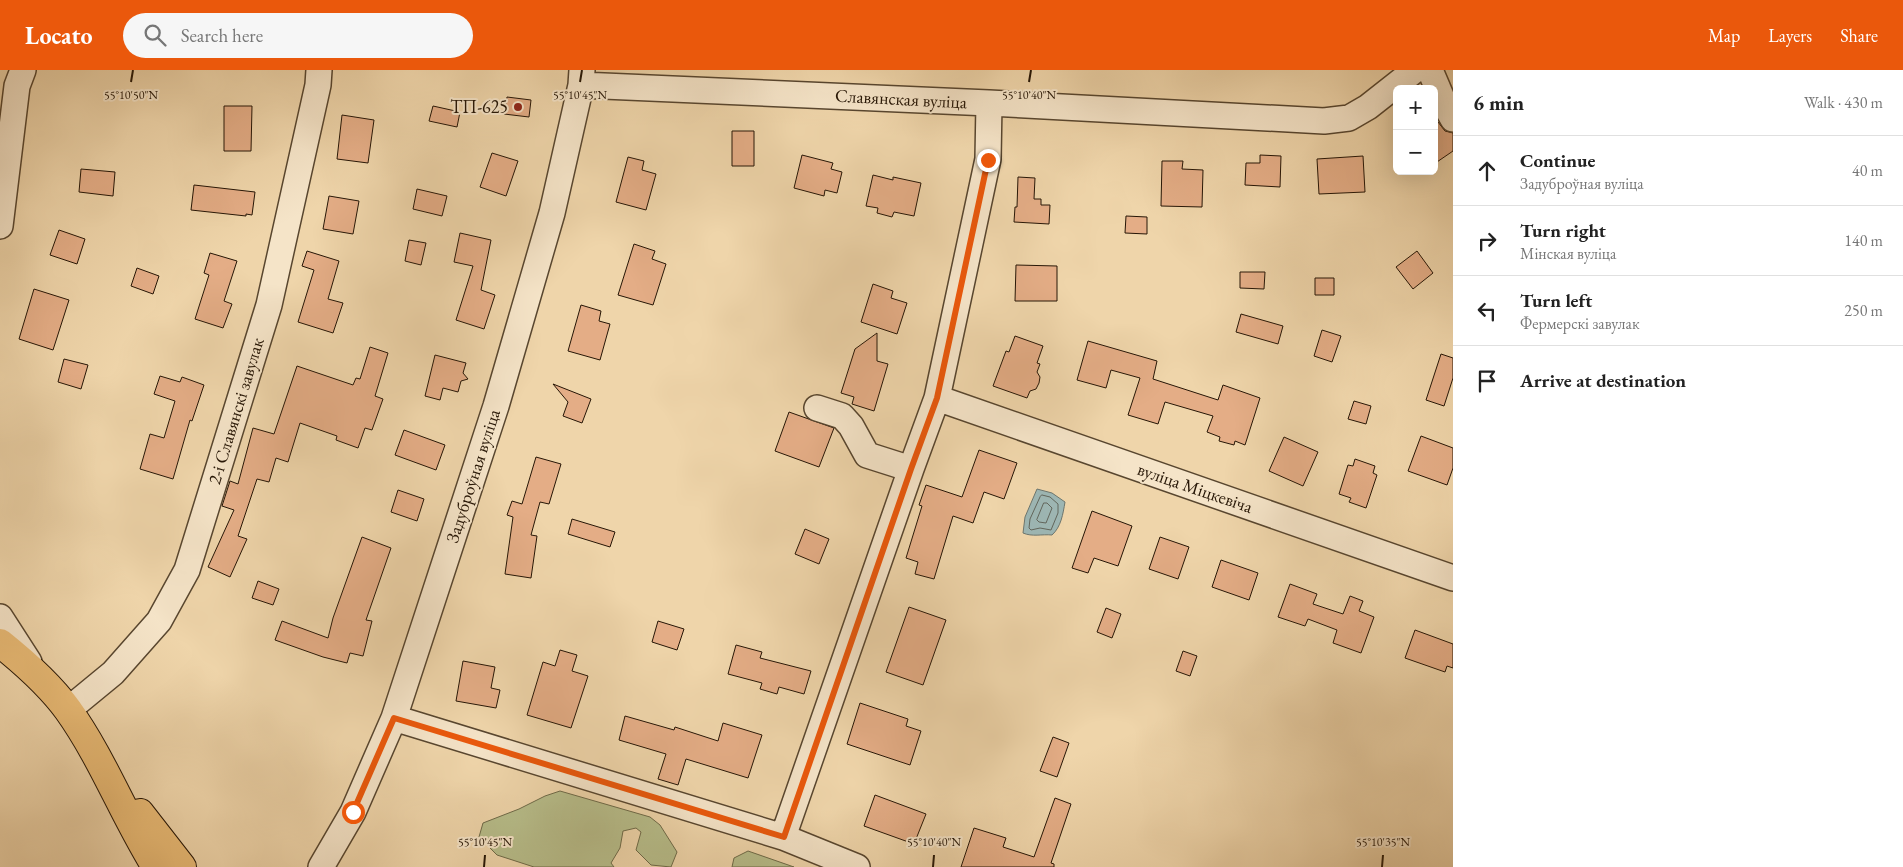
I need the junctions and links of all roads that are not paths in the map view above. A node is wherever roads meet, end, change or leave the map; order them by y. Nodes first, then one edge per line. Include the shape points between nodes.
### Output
1 (23, 70) edge
2 (319, 70) edge
3 (1415, 70) edge
4 (1430, 70) edge
5 (582, 78) edge
6 (989, 103) junction
7 (1453, 119) edge
8 (0, 226) edge
9 (937, 398) junction
10 (817, 408) dead end
11 (911, 469) junction
12 (1453, 578) edge
13 (0, 617) edge
14 (0, 643) edge
15 (36, 673) junction
16 (68, 710) junction
17 (394, 718) junction
18 (99, 762) junction
19 (784, 837) junction
20 (156, 867) edge
21 (182, 867) edge
22 (321, 867) edge
23 (857, 867) edge

1 - 8 street via 17,86
2 - 16 street, 2-і Славянскі завулак via 268,306 186,570 159,621 113,673
3 - 6 street, Славянская вуліца via 1349,118 1324,122
4 - 7 street
5 - 6 street, Славянская вуліца
5 - 17 street, Задуброўная вуліца via 552,213 496,406
6 - 9 street via 988,160
9 - 11 street
9 - 12 street, вуліца Міцкевіча
10 - 11 street via 842,416 867,454
11 - 19 street
13 - 15 street
14 - 15 main road
15 - 16 main road
16 - 18 main road
17 - 19 street
17 - 22 street, Задуброўная вуліца via 353,812
18 - 20 main road via 135,834
18 - 21 main road
19 - 23 street

